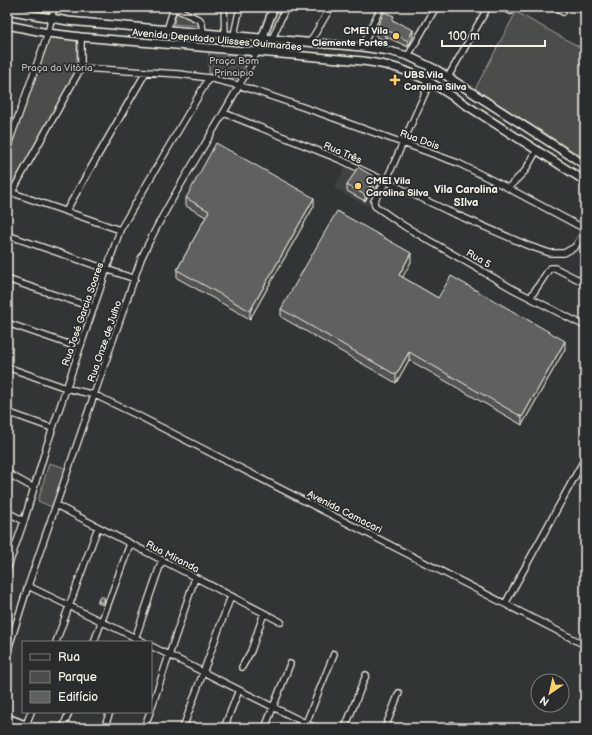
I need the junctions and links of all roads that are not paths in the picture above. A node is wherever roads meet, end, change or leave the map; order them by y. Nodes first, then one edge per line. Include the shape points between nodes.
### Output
1 (54, 7) edge
2 (173, 7) edge
3 (224, 7) edge
4 (240, 7) edge
5 (274, 7) edge
6 (286, 7) edge
7 (331, 7) edge
8 (381, 7) edge
9 (436, 7) edge
10 (488, 7) edge
11 (502, 7) edge
12 (555, 7) edge
13 (10, 9) edge
14 (511, 11) dead end
15 (563, 12) dead end
16 (52, 19) junction
17 (7, 25) edge
18 (167, 30) junction
19 (48, 33) junction
20 (203, 33) junction
21 (225, 34) junction
22 (234, 36) junction
23 (81, 37) junction
24 (262, 38) junction
25 (272, 38) junction
26 (310, 42) junction
27 (362, 47) junction
28 (258, 52) junction
29 (408, 56) junction
30 (81, 68) junction
31 (146, 72) junction
32 (448, 77) junction
33 (209, 78) junction
34 (430, 82) junction
35 (241, 86) junction
36 (467, 89) junction
37 (459, 100) junction
38 (224, 113) junction
39 (403, 143) junction
40 (7, 148) edge
41 (537, 150) junction
42 (585, 165) edge
43 (386, 181) junction
44 (585, 181) edge
45 (508, 188) junction
46 (10, 191) edge
47 (66, 211) junction
48 (120, 230) junction
49 (585, 230) edge
50 (7, 235) edge
51 (106, 268) junction
52 (7, 279) edge
53 (134, 279) junction
54 (585, 283) edge
55 (530, 298) junction
56 (94, 308) junction
57 (7, 323) edge
58 (585, 326) edge
59 (80, 348) junction
60 (7, 367) edge
61 (66, 388) junction
62 (95, 395) junction
63 (7, 412) edge
64 (52, 428) junction
65 (585, 458) edge
66 (7, 473) edge
67 (34, 488) junction
68 (56, 505) junction
69 (7, 512) edge
70 (24, 521) junction
71 (98, 527) junction
72 (130, 544) junction
73 (10, 553) edge
74 (162, 560) junction
75 (7, 570) edge
76 (195, 578) junction
77 (28, 586) junction
78 (231, 596) junction
79 (505, 604) junction
80 (70, 605) junction
81 (264, 613) junction
82 (102, 621) junction
83 (281, 622) dead end
84 (135, 640) edge
85 (56, 641) edge
86 (94, 641) edge
87 (585, 645) edge
88 (152, 647) edge
89 (7, 653) edge
90 (334, 654) dead end
91 (170, 656) junction
92 (290, 664) dead end
93 (242, 667) dead end
94 (203, 672) junction
95 (366, 675) dead end
96 (239, 690) junction
97 (399, 693) dead end
98 (152, 706) edge
99 (273, 706) junction
100 (31, 713) edge
101 (69, 713) edge
102 (110, 713) edge
103 (149, 713) edge
104 (7, 718) edge
105 (306, 723) junction
106 (30, 727) edge
107 (63, 728) edge
108 (104, 728) edge
109 (144, 728) edge
110 (183, 728) edge
111 (224, 728) edge
112 (265, 728) edge
113 (313, 728) edge
114 (345, 728) edge
115 (386, 728) edge

1 - 16 street
2 - 18 street
2 - 20 street via 200,20
3 - 21 street
4 - 22 street
5 - 24 street
6 - 25 street
7 - 26 street
8 - 27 street
9 - 29 street
10 - 32 street
11 - 14 street
12 - 15 street
13 - 16 street, Avenida Deputado Ulisses Guimarães
16 - 18 street, Avenida Deputado Ulisses Guimarães
16 - 19 street
17 - 19 street, Avenida Deputado Ulisses Guimarães
18 - 20 street, Avenida Deputado Ulisses Guimarães
19 - 23 street, Avenida Deputado Ulisses Guimarães
19 - 40 street
20 - 21 street, Avenida Deputado Ulisses Guimarães
21 - 22 street, Avenida Deputado Ulisses Guimarães
22 - 24 street, Avenida Deputado Ulisses Guimarães
23 - 28 street, Avenida Deputado Ulisses Guimarães
23 - 30 street
24 - 25 street, Avenida Deputado Ulisses Guimarães
24 - 28 street
25 - 26 street, Avenida Deputado Ulisses Guimarães
26 - 27 street, Avenida Deputado Ulisses Guimarães
27 - 29 street, Avenida Deputado Ulisses Guimarães
28 - 34 street, Avenida Deputado Ulisses Guimarães via 389,65
28 - 35 street, Rua Onze de Julho
29 - 32 street, Avenida Deputado Ulisses Guimarães
30 - 31 street, Rua Dois
30 - 46 street
31 - 33 street, Rua Dois
31 - 47 street
32 - 36 street, Avenida Deputado Ulisses Guimarães
33 - 35 street, Rua Dois
33 - 48 street, Rua José Garcia Soares
34 - 37 street, Avenida Deputado Ulisses Guimarães
34 - 39 street
35 - 38 street, Rua Onze de Julho
35 - 39 street, Rua Dois
36 - 37 street
36 - 42 street, Avenida Deputado Ulisses Guimarães
37 - 41 street, Avenida Deputado Ulisses Guimarães
38 - 43 street, Rua Três
38 - 53 street, Rua Onze de Julho via 153,233
39 - 43 street
39 - 45 street, Rua Dois via 458,163
41 - 44 street, Avenida Deputado Ulisses Guimarães
41 - 45 street via 525,171
43 - 49 street, Rua Três via 448,211 529,246 550,252 564,253 575,247
43 - 55 street, Rua 5 via 376,197 376,207
45 - 49 street, Rua Dois
46 - 47 street
47 - 48 street
48 - 51 street, Rua José Garcia Soares
50 - 51 street
51 - 53 street
51 - 56 street, Rua José Garcia Soares
52 - 56 street
53 - 62 street, Rua Onze de Julho
54 - 55 street via 550,268
55 - 58 street, Rua 5
56 - 59 street, Rua José Garcia Soares
57 - 59 street
59 - 61 street, Rua José Garcia Soares
60 - 61 street, Avenida Camacari
61 - 62 street, Avenida Camacari
61 - 64 street, Rua José Garcia Soares
62 - 68 street, Rua Onze de Julho
62 - 79 street, Avenida Camacari
63 - 64 street
64 - 67 street, Rua José Garcia Soares
65 - 79 street
66 - 67 street
67 - 70 street, Rua José Garcia Soares
68 - 71 street, Rua Miranda
68 - 77 street, Rua Onze de Julho
69 - 70 street
70 - 73 street, Rua José Garcia Soares
71 - 72 street, Rua Miranda
71 - 80 street
72 - 74 street, Rua Miranda
72 - 82 street
73 - 75 street, Rua José Garcia Soares
74 - 76 street, Rua Miranda
74 - 84 street
76 - 78 street, Rua Miranda
76 - 91 street
77 - 80 street
77 - 89 street, Rua Onze de Julho
78 - 81 street, Rua Miranda
78 - 94 street
79 - 87 street, Avenida Camacari
80 - 82 street
80 - 85 street
81 - 83 street, Rua Miranda
81 - 93 street via 251,651
82 - 84 street
82 - 86 street
88 - 91 street
90 - 105 street
91 - 94 street
91 - 98 street
92 - 99 street
94 - 96 street
94 - 110 street
95 - 114 street
96 - 99 street
96 - 111 street
97 - 115 street
99 - 105 street
99 - 112 street
100 - 106 street
101 - 107 street
102 - 108 street
103 - 109 street
104 - 106 street
105 - 113 street

